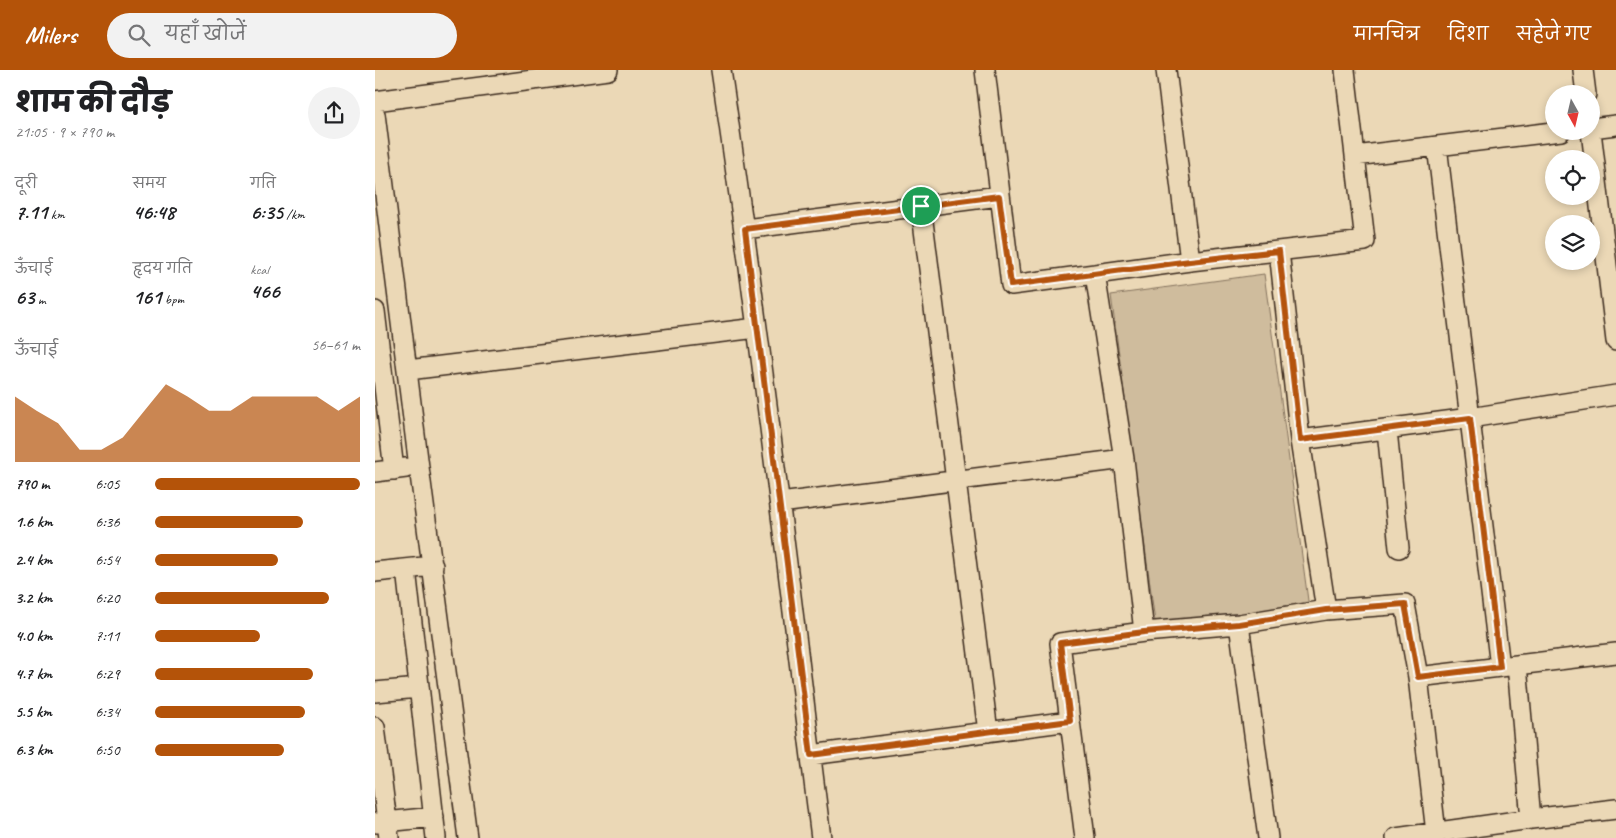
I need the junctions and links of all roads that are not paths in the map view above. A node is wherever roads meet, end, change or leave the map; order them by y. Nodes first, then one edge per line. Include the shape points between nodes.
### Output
1 (608, 70) edge
2 (721, 70) edge
3 (985, 70) edge
4 (1166, 70) edge
5 (1345, 70) edge
6 (1583, 70) edge
7 (1585, 85) edge
8 (375, 101) edge
9 (375, 114) edge
10 (1616, 124) edge
11 (1600, 127) edge
12 (1545, 133) edge
13 (1592, 140) edge
14 (1437, 146) junction
15 (1355, 156) junction
16 (999, 196) junction
17 (921, 206) junction
18 (745, 229) junction
19 (1279, 251) junction
20 (1190, 261) junction
21 (1095, 274) junction
22 (375, 311) edge
23 (757, 328) junction
24 (1616, 341) edge
25 (408, 370) junction
26 (1616, 395) edge
27 (1470, 418) junction
28 (1387, 430) junction
29 (1300, 440) junction
30 (1124, 459) junction
31 (419, 467) junction
32 (394, 470) junction
33 (375, 472) edge
34 (956, 481) junction
35 (779, 503) junction
36 (1399, 548) dead end
37 (433, 566) junction
38 (405, 569) junction
39 (375, 572) edge
40 (1326, 610) junction
41 (1239, 624) junction
42 (1144, 632) junction
43 (1616, 653) edge
44 (1509, 666) junction
45 (1418, 677) junction
46 (419, 688) junction
47 (375, 692) edge
48 (1070, 721) junction
49 (375, 727) edge
50 (988, 732) junction
51 (811, 755) junction
52 (1616, 809) edge
53 (434, 817) junction
54 (1531, 819) junction
55 (384, 828) edge
56 (1436, 833) junction
57 (436, 838) edge
58 (468, 838) edge
59 (821, 838) edge
60 (1085, 838) edge
61 (1268, 838) edge
62 (1396, 838) edge

1 - 8 street
2 - 18 street
3 - 16 street
4 - 20 street
5 - 15 street
6 - 7 street
9 - 25 street
10 - 11 street
12 - 14 street
13 - 24 street
14 - 15 street
14 - 27 street
15 - 19 street via 1365,241
16 - 17 street
16 - 21 street via 1011,285
17 - 18 street
17 - 34 street
18 - 23 street
19 - 20 street
19 - 29 street
20 - 21 street
21 - 30 street
22 - 32 street
23 - 25 street
23 - 35 street
25 - 31 street
26 - 27 street
27 - 28 street
27 - 44 street
28 - 29 street
28 - 36 street
29 - 40 street
30 - 34 street
30 - 42 street
31 - 32 street
31 - 37 street
32 - 33 street
34 - 35 street
34 - 50 street
35 - 51 street
37 - 38 street
37 - 58 street
38 - 39 street
38 - 46 street
40 - 41 street
40 - 45 street via 1405,604
41 - 42 street
41 - 61 street
42 - 48 street via 1060,643
43 - 44 street
44 - 45 street
44 - 54 street
45 - 56 street
46 - 47 street
46 - 53 street
48 - 50 street
48 - 60 street
49 - 55 street
50 - 51 street
51 - 59 street
52 - 54 street
53 - 55 street
53 - 57 street
54 - 56 street
56 - 62 street

